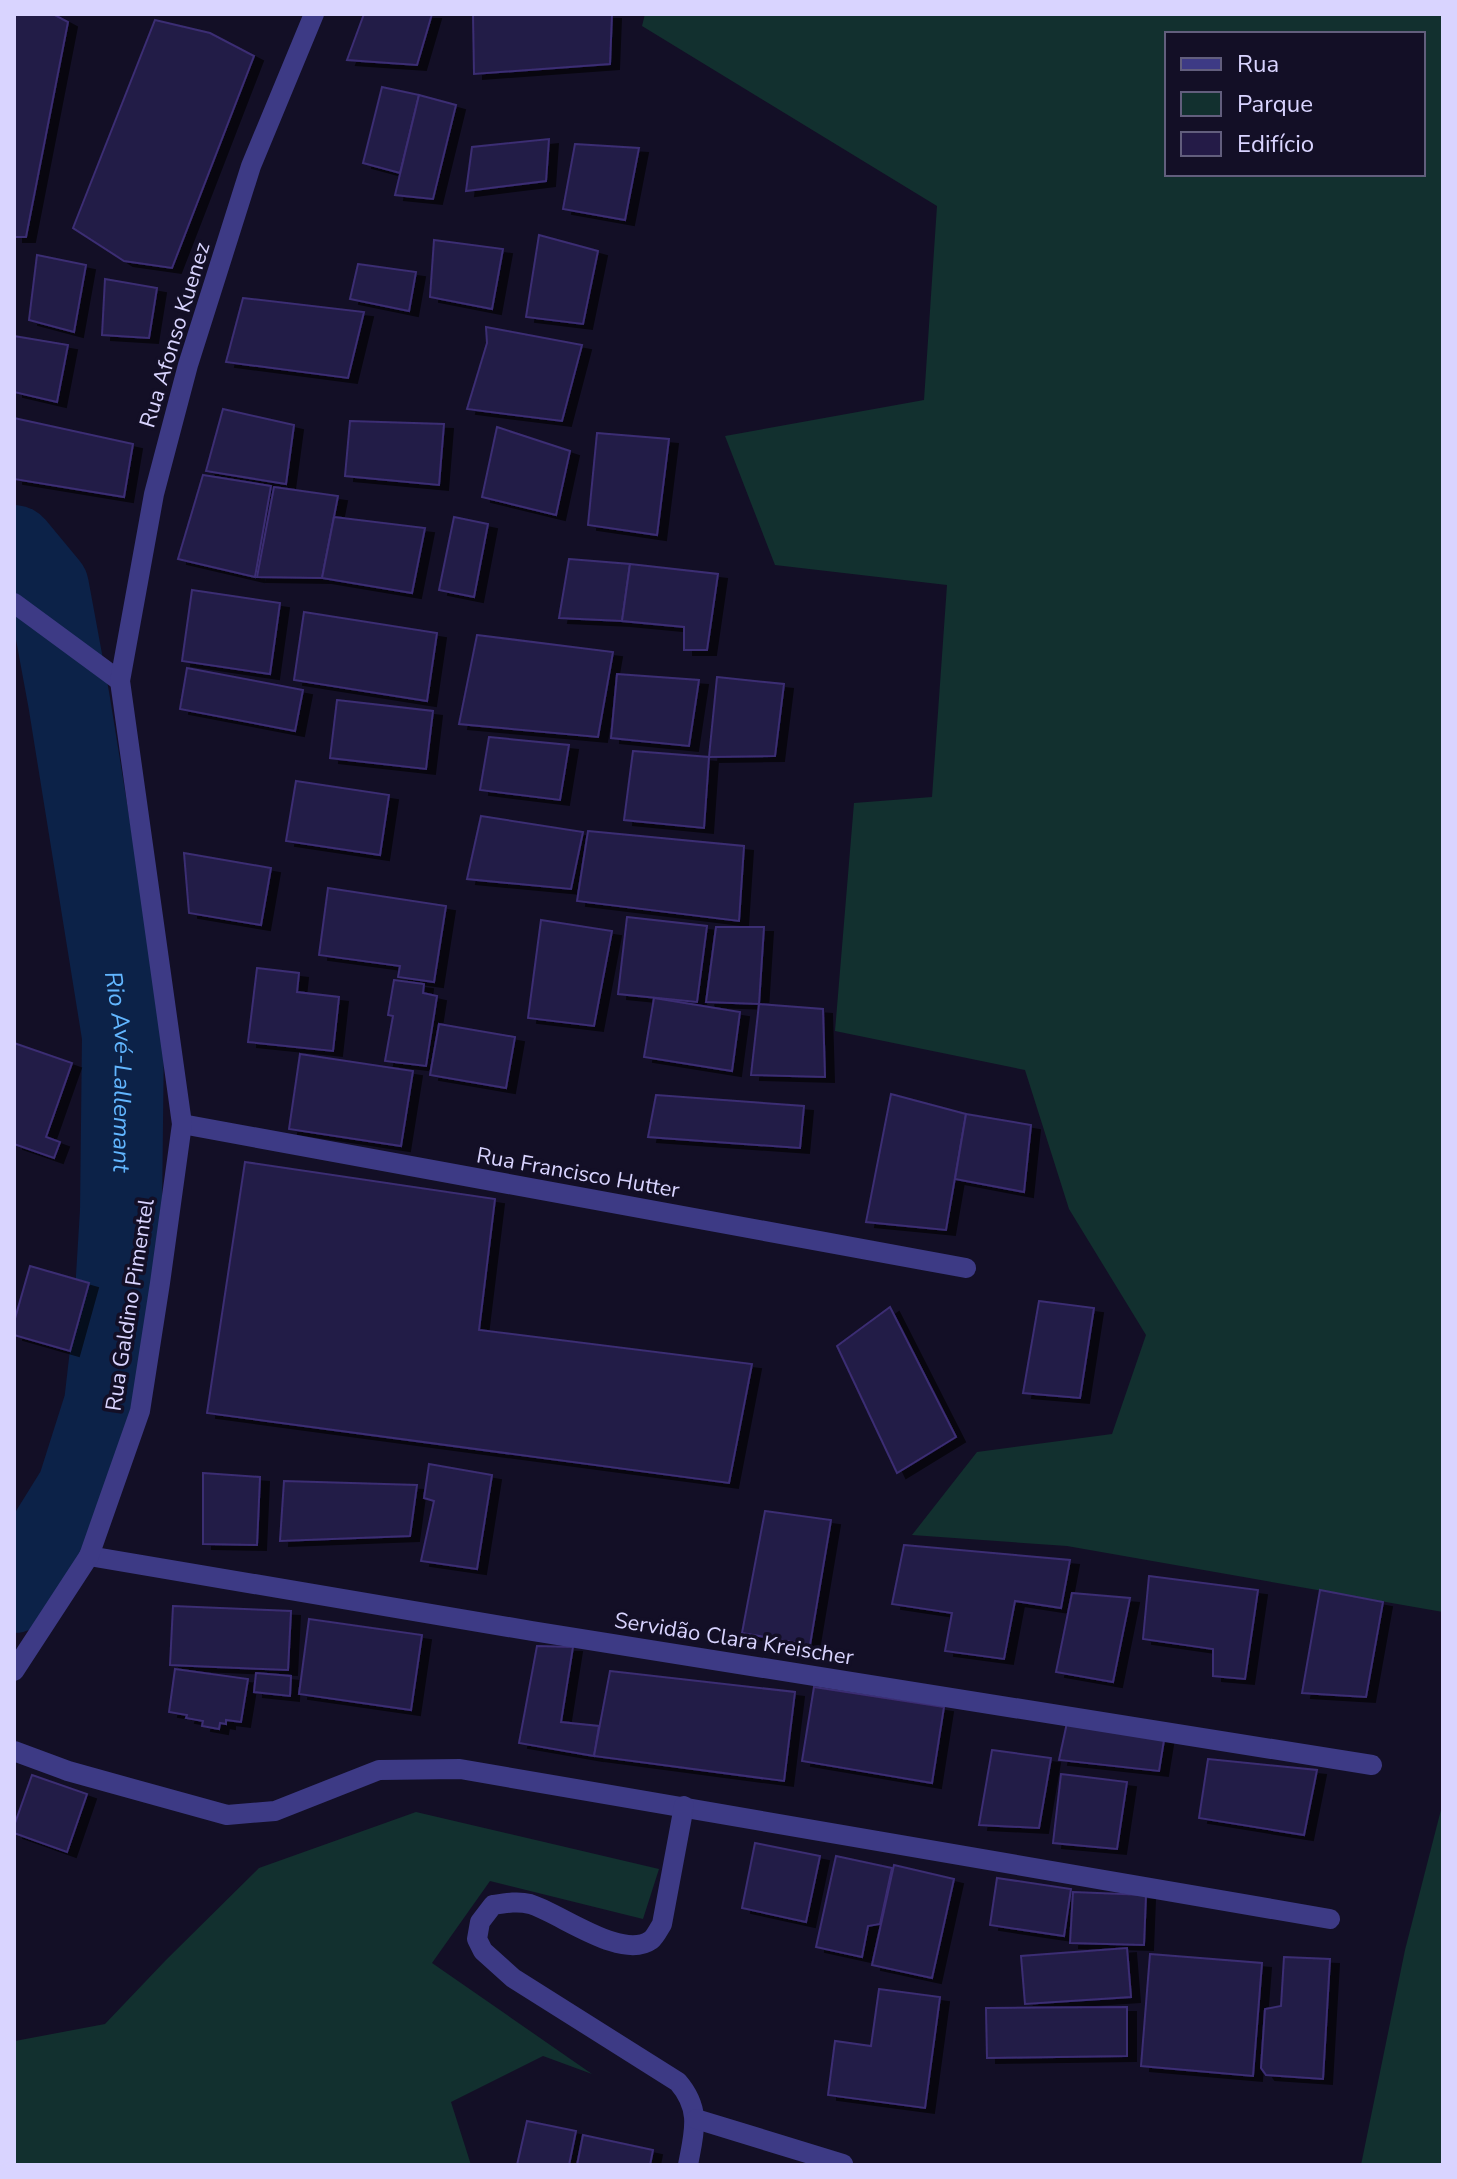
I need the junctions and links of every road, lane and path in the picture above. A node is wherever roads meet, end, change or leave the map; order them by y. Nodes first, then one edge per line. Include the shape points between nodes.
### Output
1 (314, 14) edge
2 (14, 603) edge
3 (119, 680) junction
4 (182, 1124) junction
5 (966, 1268) dead end
6 (89, 1556) junction
7 (14, 1671) edge
8 (14, 1751) edge
9 (1372, 1765) dead end
10 (684, 1806) junction
11 (1330, 1919) dead end
12 (696, 2119) junction
13 (843, 2164) edge
14 (688, 2165) edge

1 - 3 street, Rua Afonso Kuenez via 251,166 188,365 154,494
2 - 3 street
3 - 4 street, Rua Galdino Pimentel
4 - 5 street, Rua Francisco Hutter
4 - 6 street, Rua Galdino Pimentel via 140,1411
6 - 7 street, Rua Galdino Pimentel
6 - 9 street, Servidão Clara Kreischer
8 - 10 street via 227,1815 275,1811 379,1770 460,1769
10 - 11 street
10 - 12 street via 662,1924 651,1940 633,1946 614,1943 531,1904 513,1902 493,1905 480,1922 477,1939 513,1978 678,2082 689,2094
12 - 13 street
12 - 14 street

